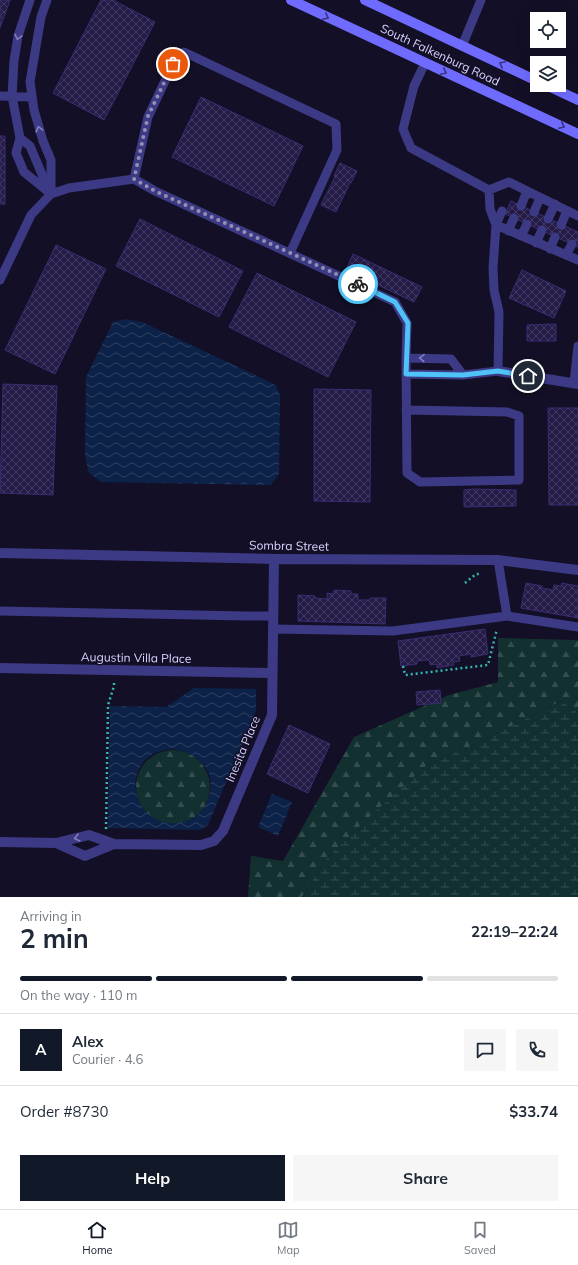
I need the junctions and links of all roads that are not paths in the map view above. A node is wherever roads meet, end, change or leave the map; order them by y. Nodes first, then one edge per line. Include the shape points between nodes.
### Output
1 (30, 0) edge
2 (48, 0) edge
3 (291, 0) edge
4 (365, 0) edge
5 (481, 0) edge
6 (462, 46) junction
7 (424, 62) junction
8 (530, 78) edge
9 (561, 92) edge
10 (0, 96) edge
11 (12, 96) junction
12 (31, 96) junction
13 (578, 100) edge
14 (578, 134) edge
15 (20, 138) junction
16 (134, 179) junction
17 (514, 185) junction
18 (489, 190) junction
19 (527, 191) junction
20 (51, 194) junction
21 (510, 194) dead end
22 (540, 198) junction
23 (555, 204) junction
24 (520, 206) dead end
25 (502, 211) dead end
26 (567, 211) junction
27 (534, 212) dead end
28 (578, 216) edge
29 (514, 218) dead end
30 (548, 219) dead end
31 (527, 224) dead end
32 (496, 225) junction
33 (561, 225) dead end
34 (508, 230) junction
35 (542, 230) dead end
36 (521, 236) junction
37 (556, 237) dead end
38 (536, 242) junction
39 (572, 244) dead end
40 (550, 249) junction
41 (290, 253) junction
42 (566, 255) junction
43 (578, 260) edge
44 (0, 280) edge
45 (578, 346) edge
46 (406, 358) junction
47 (498, 371) junction
48 (406, 374) junction
49 (463, 375) junction
50 (576, 383) edge
51 (406, 410) junction
52 (0, 553) edge
53 (274, 560) junction
54 (498, 560) junction
55 (578, 570) edge
56 (0, 611) edge
57 (273, 616) junction
58 (504, 616) junction
59 (578, 627) edge
60 (273, 629) junction
61 (0, 668) edge
62 (272, 673) junction
63 (0, 842) edge
64 (110, 842) junction
65 (56, 843) junction

1 -> 11 lane via 18,36
2 - 12 lane via 41,17 35,48 30,82
3 -> 7 street, South Falkenburg Road
4 - 6 street, South Falkenburg Road
5 - 6 lane
8 -> 6 street, South Falkenburg Road
7 -> 14 street, South Falkenburg Road
7 - 18 lane via 414,86 403,129 410,148
9 - 13 street
10 - 11 lane
11 - 12 lane
11 - 15 lane
20 -> 12 lane via 51,160
15 - 20 lane via 30,146
15 - 20 lane via 16,153 24,172
16 - 20 lane via 69,188
16 - 41 lane
16 - 41 lane via 148,116 173,64 184,52 336,124 337,150
17 - 18 lane via 509,182
17 - 19 lane
17 - 21 lane
18 - 32 lane via 490,209
19 - 22 lane
19 - 24 lane
20 - 44 lane via 31,215
22 - 23 lane
22 - 27 lane
23 - 26 lane
23 - 30 lane
25 - 32 lane
26 - 28 lane
26 - 33 lane
29 - 34 lane
31 - 36 lane
32 - 34 lane
32 - 47 lane via 493,268 499,312
34 - 36 lane
35 - 38 lane
36 - 38 lane
37 - 40 lane
38 - 40 lane
39 - 42 lane
40 - 42 lane
41 - 46 lane via 395,302 408,323
42 - 43 lane
45 - 50 lane
46 - 48 lane
49 -> 46 lane via 451,359
47 - 49 lane
47 - 50 street
48 - 49 lane
48 - 51 lane
51 - 51 lane via 407,473 420,482 520,480 519,416 507,412
52 - 53 street, Sombra Street
53 - 54 street, Sombra Street
53 - 57 street, Inesita Place
54 - 55 street, Sombra Street
54 - 58 lane
56 - 57 lane
57 - 60 street, Inesita Place
58 - 59 lane
58 - 60 lane via 393,632
60 - 62 street, Inesita Place
61 - 62 street, Augustin Villa Place
62 - 64 street, Inesita Place via 272,715 223,831 214,841 201,845
63 - 65 street, Inesita Place
64 -> 65 street, Inesita Place via 88,835
64 - 65 street, Inesita Place via 85,856

